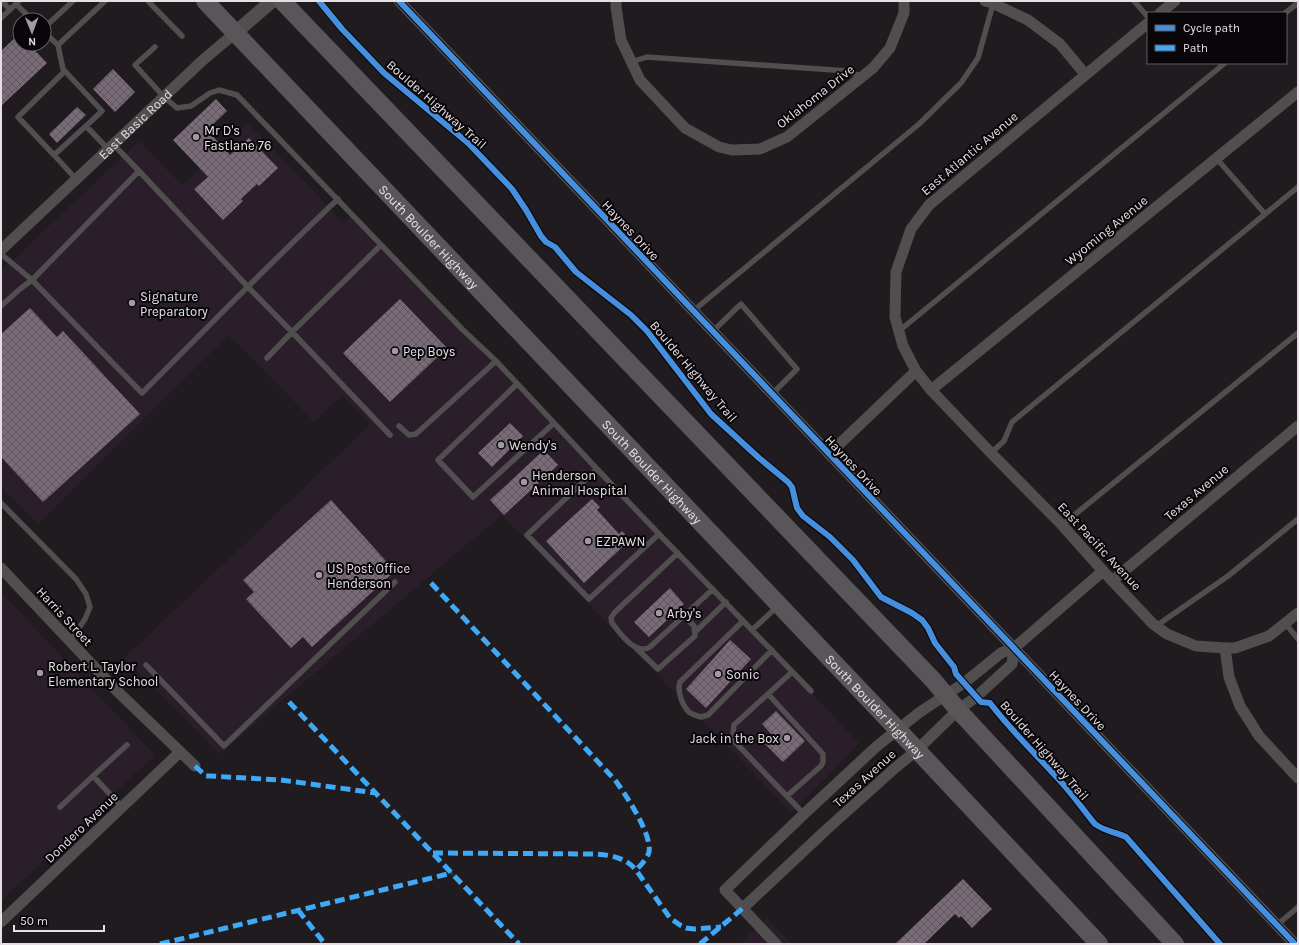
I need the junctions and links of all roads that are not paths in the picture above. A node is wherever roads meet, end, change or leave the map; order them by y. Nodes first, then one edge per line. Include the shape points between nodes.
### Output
1 (2, 1) edge
2 (73, 1) edge
3 (105, 1) edge
4 (148, 1) edge
5 (204, 1) edge
6 (272, 1) edge
7 (282, 1) edge
8 (399, 1) edge
9 (616, 1) edge
10 (904, 1) edge
11 (1134, 1) edge
12 (1175, 1) edge
13 (989, 2) edge
14 (18, 3) edge
15 (1298, 3) edge
16 (10, 10) junction
17 (25, 12) edge
18 (1161, 12) edge
19 (1287, 12) edge
20 (1147, 16) edge
21 (1, 18) edge
22 (52, 21) edge
23 (1147, 24) edge
24 (235, 33) junction
25 (182, 36) dead end
26 (52, 39) edge
27 (58, 45) junction
28 (154, 47) dead end
29 (631, 62) junction
30 (1224, 64) edge
31 (65, 71) junction
32 (1085, 74) junction
33 (862, 77) junction
34 (1298, 92) edge
35 (164, 97) junction
36 (86, 126) junction
37 (111, 147) junction
38 (54, 155) junction
39 (1217, 159) junction
40 (139, 171) junction
41 (76, 179) junction
42 (1298, 187) edge
43 (338, 199) junction
44 (1265, 214) junction
45 (381, 245) junction
46 (1, 250) edge
47 (1, 254) edge
48 (32, 280) junction
49 (248, 287) junction
50 (1, 306) edge
51 (693, 311) junction
52 (899, 331) junction
53 (292, 332) junction
54 (712, 332) junction
55 (1298, 333) edge
56 (266, 358) dead end
57 (496, 361) junction
58 (916, 371) junction
59 (517, 384) junction
60 (931, 390) junction
61 (771, 394) junction
62 (554, 423) junction
63 (399, 426) dead end
64 (1298, 426) edge
65 (390, 435) dead end
66 (991, 453) junction
67 (829, 454) junction
68 (597, 469) junction
69 (1, 502) edge
70 (1298, 519) edge
71 (1062, 525) junction
72 (659, 534) junction
73 (678, 553) junction
74 (1, 568) edge
75 (1103, 571) junction
76 (1112, 580) junction
77 (396, 582) dead end
78 (713, 589) junction
79 (726, 602) junction
80 (778, 606) junction
81 (1298, 612) edge
82 (684, 616) junction
83 (743, 620) junction
84 (1284, 623) junction
85 (1156, 626) junction
86 (752, 630) junction
87 (695, 632) junction
88 (1298, 639) edge
89 (70, 641) junction
90 (1014, 648) junction
91 (1225, 648) junction
92 (637, 649) junction
93 (772, 650) junction
94 (146, 665) dead end
95 (792, 672) junction
96 (811, 691) dead end
97 (768, 694) junction
98 (946, 695) junction
99 (958, 710) junction
100 (897, 731) junction
101 (126, 745) dead end
102 (916, 750) junction
103 (180, 752) junction
104 (195, 766) dead end
105 (93, 776) junction
106 (1298, 778) edge
107 (787, 796) junction
108 (60, 807) dead end
109 (122, 807) junction
110 (804, 814) junction
111 (1298, 907) edge
112 (743, 908) junction
113 (1, 922) edge
114 (1276, 926) junction
115 (776, 944) edge
116 (1099, 944) edge
117 (1175, 944) edge
118 (1295, 944) edge

1 - 16 lane
2 - 22 lane
3 - 27 lane
4 - 25 lane
5 - 24 main road, South Boulder Highway
6 - 24 street, East Basic Road
7 - 98 main road
8 - 51 street, Haynes Drive
9 - 29 street, Oklahoma Drive via 621,40
10 - 33 street, Oklahoma Drive via 904,13 890,48
11 - 20 lane
12 - 18 street
13 - 32 street via 1028,20 1060,44
13 - 51 lane via 978,58 961,83 919,124
14 - 16 lane
14 - 17 lane
15 - 19 lane
16 - 21 lane
23 - 32 street, East Atlantic Avenue
24 - 35 street, East Basic Road
24 - 80 main road, South Boulder Highway
26 - 27 lane
27 - 31 lane
28 - 35 lane via 135,65
29 - 33 lane via 647,57 848,71
29 - 33 street, Oklahoma Drive via 640,80 685,128 719,147 732,150 760,149 787,137
30 - 52 lane
31 - 36 lane via 102,111
31 - 38 lane via 18,117
32 - 52 street, East Atlantic Avenue via 924,211 911,229 896,272 895,317
34 - 39 street, Wyoming Avenue
35 - 37 street, East Basic Road
35 - 43 lane via 177,108 191,106 210,92 219,90 237,95
36 - 37 lane
36 - 38 lane
37 - 40 lane
37 - 41 street, East Basic Road
38 - 41 lane
39 - 44 lane
39 - 60 street, Wyoming Avenue
40 - 48 lane
40 - 49 lane
41 - 46 street, East Basic Road
42 - 44 lane
43 - 45 lane
43 - 49 lane
44 - 66 lane via 1012,422 1004,442
45 - 53 lane
45 - 57 lane
47 - 48 lane
48 - 49 lane via 142,393
48 - 50 lane
49 - 53 lane
51 - 54 street, Haynes Drive
52 - 58 street, East Atlantic Avenue via 903,346
53 - 56 lane
53 - 65 lane
54 - 61 street, Haynes Drive
54 - 61 lane via 741,304 797,369
55 - 71 lane
57 - 59 lane
57 - 63 lane via 416,434 409,435
58 - 60 street, East Pacific Avenue
58 - 67 street
59 - 62 lane
59 - 62 lane via 438,460 473,497
60 - 66 street, East Pacific Avenue
61 - 67 street, Haynes Drive
62 - 68 lane
64 - 76 street, Texas Avenue
66 - 71 street, East Pacific Avenue
67 - 90 street, Haynes Drive
68 - 72 lane
68 - 72 lane via 527,535 589,599
69 - 89 lane via 76,579 86,594 90,607
70 - 85 lane via 1228,576
71 - 75 street, East Pacific Avenue
72 - 73 lane
73 - 78 lane
73 - 92 lane via 612,616 612,623
74 - 89 street, Harris Street
75 - 76 street, East Pacific Avenue
75 - 90 street, Texas Avenue
76 - 85 street, East Pacific Avenue
77 - 94 lane via 224,746
78 - 79 lane
78 - 82 lane
79 - 83 lane
79 - 87 lane
80 - 86 lane
80 - 100 main road, South Boulder Highway
81 - 84 street, East Pacific Avenue
82 - 87 lane via 694,626
82 - 92 lane via 646,650
83 - 86 lane
83 - 93 lane via 680,682 681,696 689,711 701,718 708,715
84 - 88 lane
84 - 91 street, East Pacific Avenue via 1269,636 1235,648
85 - 91 street, East Pacific Avenue via 1167,634 1196,646
86 - 93 lane
87 - 92 lane via 695,636 658,669
89 - 103 street, Harris Street
90 - 98 street, Texas Avenue via 1001,653
90 - 99 street, Texas Avenue via 1012,664
90 - 114 street, Haynes Drive
91 - 106 street via 1229,677 1240,706 1259,736
93 - 95 lane
95 - 96 lane
95 - 97 lane
97 - 107 lane via 734,725 733,738
97 - 107 lane via 823,754 821,766
98 - 99 main road
98 - 100 street, Texas Avenue
99 - 102 street, Texas Avenue
99 - 117 main road
100 - 102 main road, South Boulder Highway
100 - 110 street, Texas Avenue via 877,746
101 - 105 lane
102 - 112 street, Texas Avenue
102 - 116 main road, South Boulder Highway
103 - 104 street, Harris Street
103 - 109 street, Dondero Avenue
105 - 108 lane
105 - 109 lane
107 - 110 lane
109 - 113 street, Dondero Avenue
110 - 112 street, Texas Avenue via 726,890
111 - 114 lane
112 - 115 street
114 - 118 street, Haynes Drive

